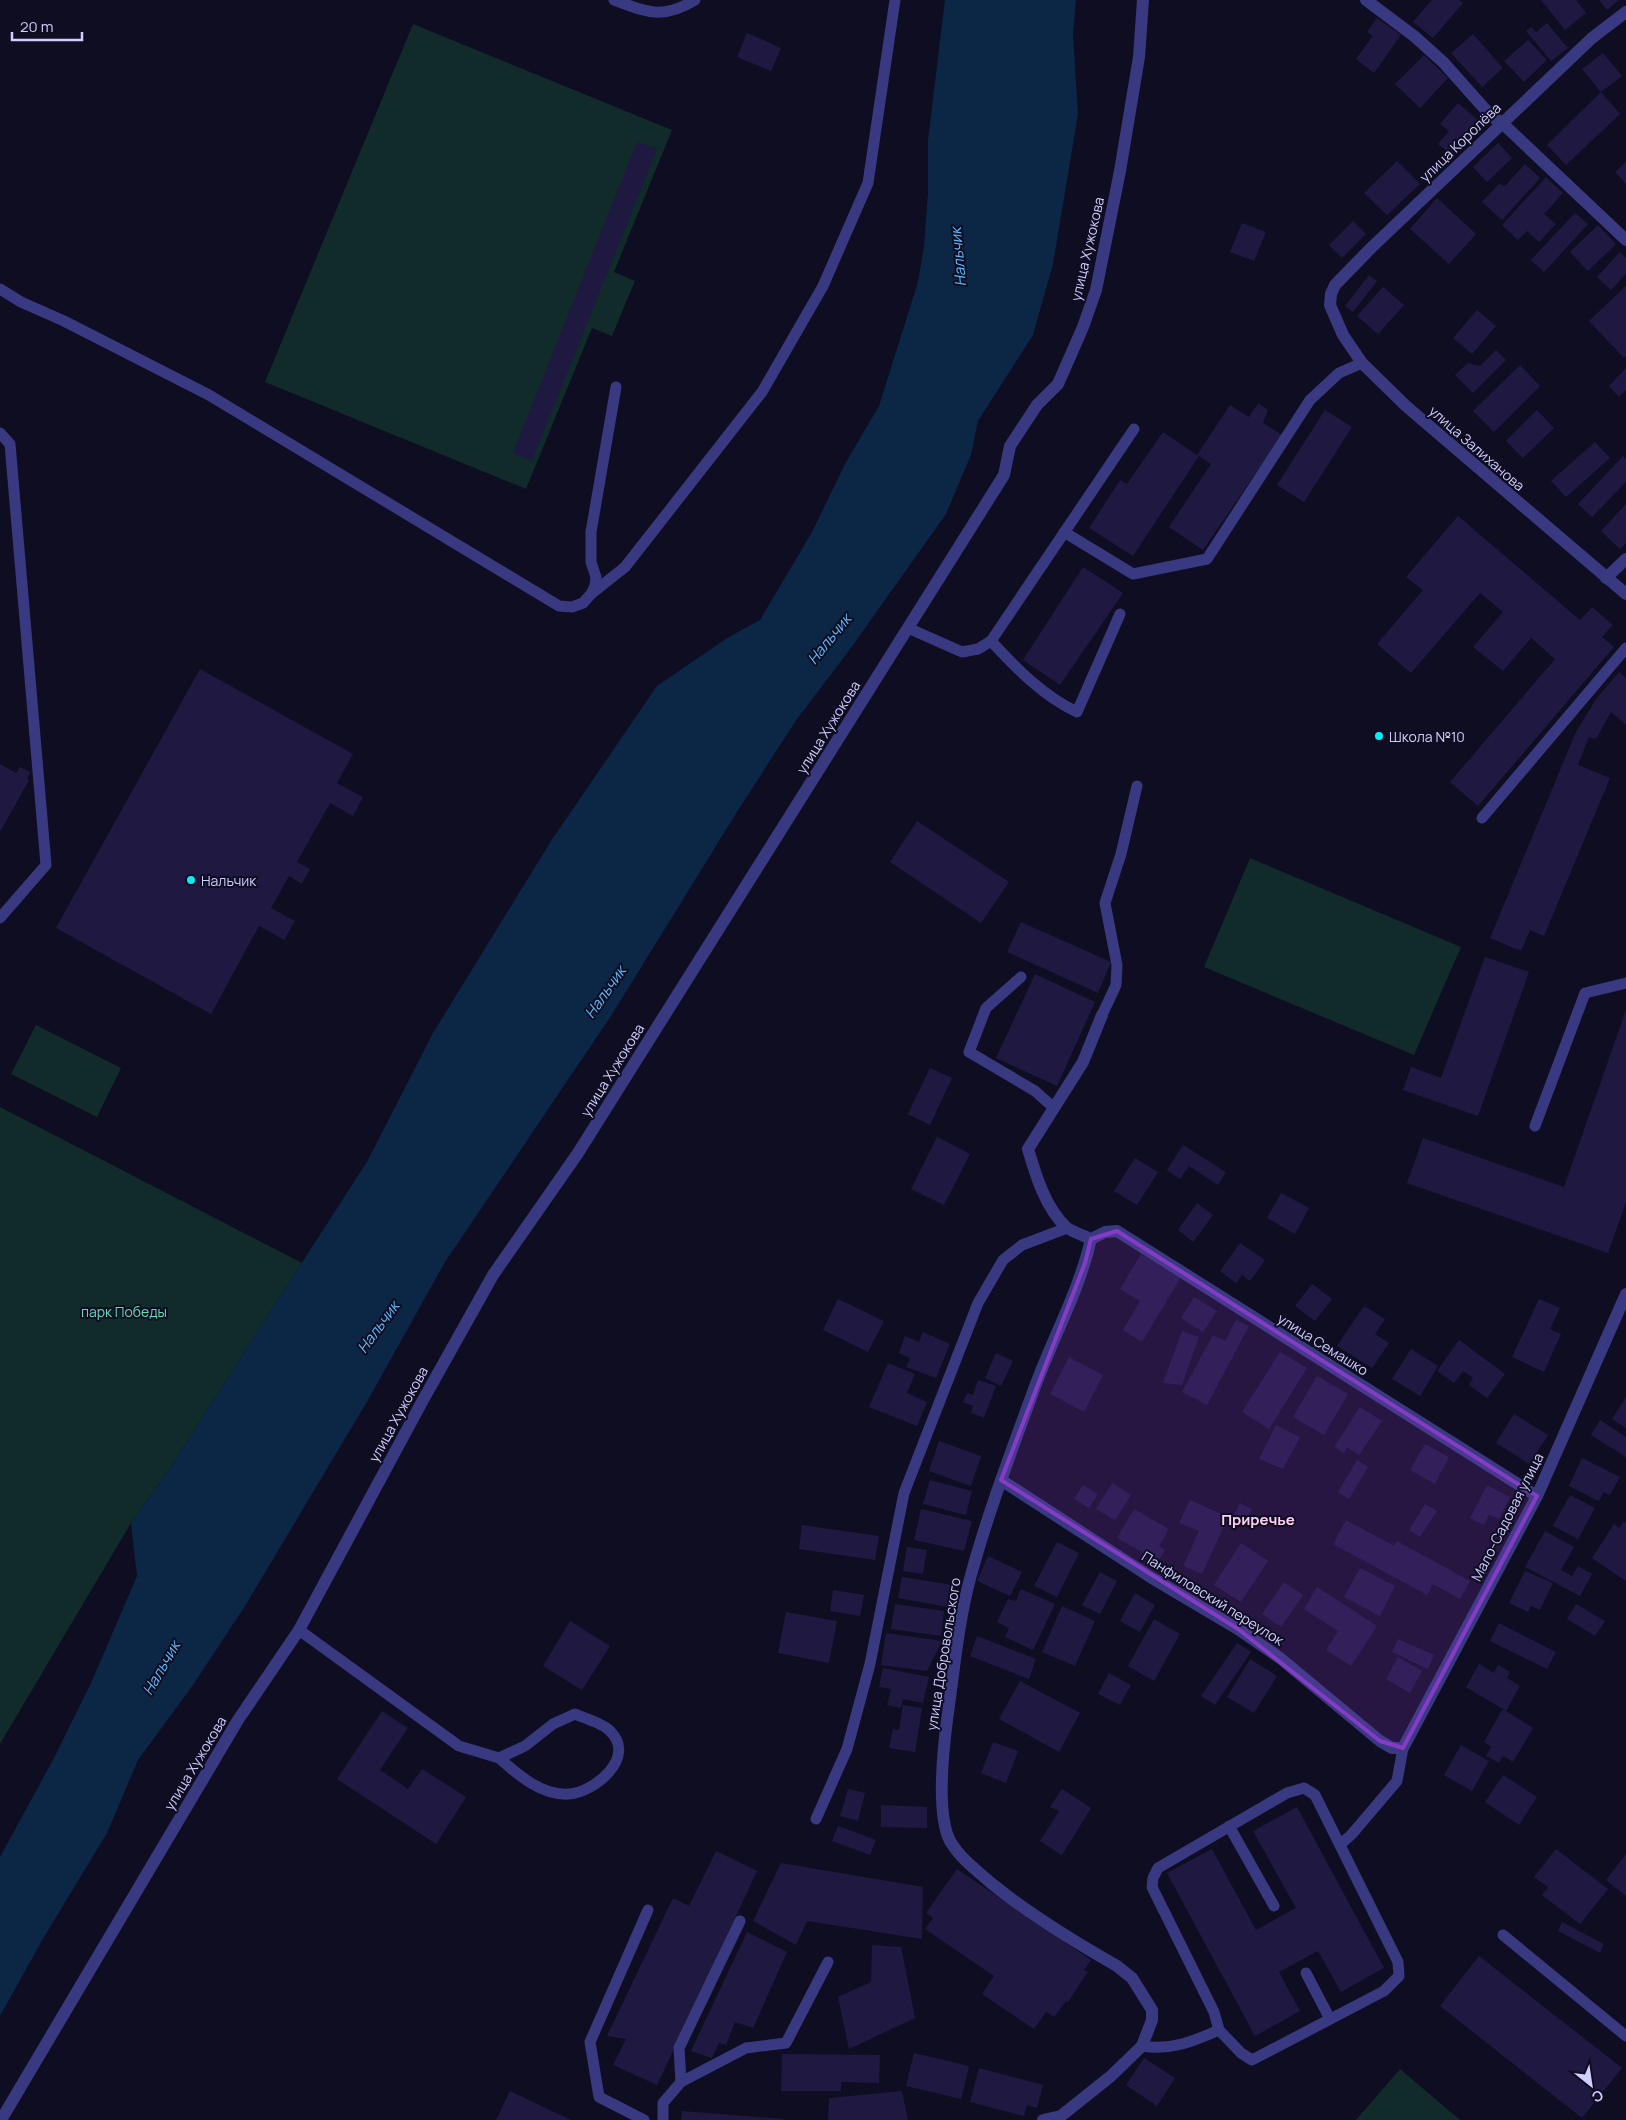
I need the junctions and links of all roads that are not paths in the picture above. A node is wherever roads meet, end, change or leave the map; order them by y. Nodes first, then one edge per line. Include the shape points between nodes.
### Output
1 (614, 0) edge
2 (695, 0) edge
3 (895, 0) edge
4 (1143, 0) edge
5 (1366, 0) edge
6 (1626, 12) edge
7 (1502, 122) junction
8 (1626, 240) edge
9 (0, 289) edge
10 (1330, 305) joint
11 (1362, 363) junction
12 (616, 387) dead end
13 (1134, 428) dead end
14 (0, 433) edge
15 (1064, 532) junction
16 (1626, 559) edge
17 (1606, 578) junction
18 (591, 594) junction
19 (1626, 594) edge
20 (1120, 614) dead end
21 (908, 628) junction
22 (991, 641) junction
23 (1626, 648) edge
24 (1137, 786) dead end
25 (1482, 818) dead end
26 (0, 918) edge
27 (1021, 977) dead end
28 (1626, 983) edge
29 (1102, 1015) joint
30 (1054, 1108) junction
31 (1535, 1126) dead end
32 (1067, 1228) junction
33 (1091, 1239) junction
34 (1626, 1294) edge
35 (1001, 1480) junction
36 (1537, 1496) junction
37 (299, 1630) junction
38 (1403, 1748) junction
39 (499, 1758) junction
40 (816, 1819) dead end
41 (1230, 1826) junction
42 (1340, 1845) junction
43 (1274, 1906) dead end
44 (648, 1910) dead end
45 (740, 1921) dead end
46 (1503, 1935) dead end
47 (828, 1962) dead end
48 (1306, 1973) dead end
49 (1330, 2019) junction
50 (1220, 2030) junction
51 (1626, 2036) edge
52 (1142, 2046) junction
53 (681, 2082) junction
54 (1063, 2118) edge
55 (1, 2120) edge
56 (644, 2120) edge
57 (663, 2120) edge
58 (1043, 2120) edge

1 - 2 lane via 660,13
3 - 18 lane via 868,183 822,286 762,392 625,567
4 - 21 street, улица Хужокова via 1139,58 1120,171 1096,290 1083,327 1058,384 1036,405 1010,446 1004,475
5 - 7 street via 1444,62 1492,117
6 - 7 street, улица Королёва via 1592,38
7 - 8 street
7 - 10 street, улица Королёва via 1336,285
9 - 18 lane via 209,395 559,606 572,607 583,603
10 - 11 street, улица Залиханова via 1343,335
11 - 15 lane via 1339,373 1310,400 1207,560 1133,574
11 - 17 street, улица Залиханова via 1406,406
12 - 18 lane via 590,532 591,562 596,577
13 - 15 lane
14 - 26 lane via 10,444 46,865
15 - 22 lane
16 - 17 street
17 - 19 street, улица Залиханова
20 - 22 lane via 1077,712 1059,703 1016,668
21 - 22 lane via 962,652 978,649
21 - 37 street, улица Хужокова via 578,1153 493,1275
23 - 25 lane
24 - 29 lane via 1122,854 1105,904 1117,965 1116,985
27 - 30 lane via 986,1008 969,1052 1035,1091
28 - 31 lane via 1585,993
29 - 30 street via 1083,1062
30 - 32 street via 1028,1149 1051,1208
32 - 33 street
32 - 40 lane via 1022,1245 1003,1260 978,1304 904,1493 870,1664 847,1749
33 - 35 street, улица Добровольского via 1085,1264
33 - 36 street, улица Семашко via 1105,1232 1117,1231
34 - 36 street, Мало-Садовая улица
35 - 38 street, Панфиловский переулок via 1152,1578 1238,1629 1280,1658 1380,1741 1392,1748
35 - 52 street, улица Добровольского via 970,1577 957,1648 945,1739 942,1799 949,1839 971,1867 1017,1904 1132,1978 1152,2010 1152,2020
36 - 38 street, Мало-Садовая улица
37 - 39 lane via 459,1746
37 - 55 street, улица Хужокова via 238,1720
38 - 42 lane via 1397,1781
39 - 39 lane via 528,1783 568,1794 587,1790 604,1778 617,1763 618,1744 610,1730 575,1714 553,1724 525,1746
41 - 42 lane via 1287,1793 1304,1788 1315,1795
41 - 43 lane
41 - 50 lane via 1158,1868 1152,1887
42 - 49 lane via 1398,1962 1399,1976 1384,1991
44 - 56 lane via 590,2042 599,2098
45 - 53 lane via 679,2048
46 - 51 lane
47 - 53 lane via 786,2043 746,2048
48 - 49 lane
49 - 50 lane via 1252,2060
50 - 52 lane via 1184,2045
52 - 54 street, улица Добровольского
53 - 57 lane via 663,2103
54 - 58 street, улица Добровольского

